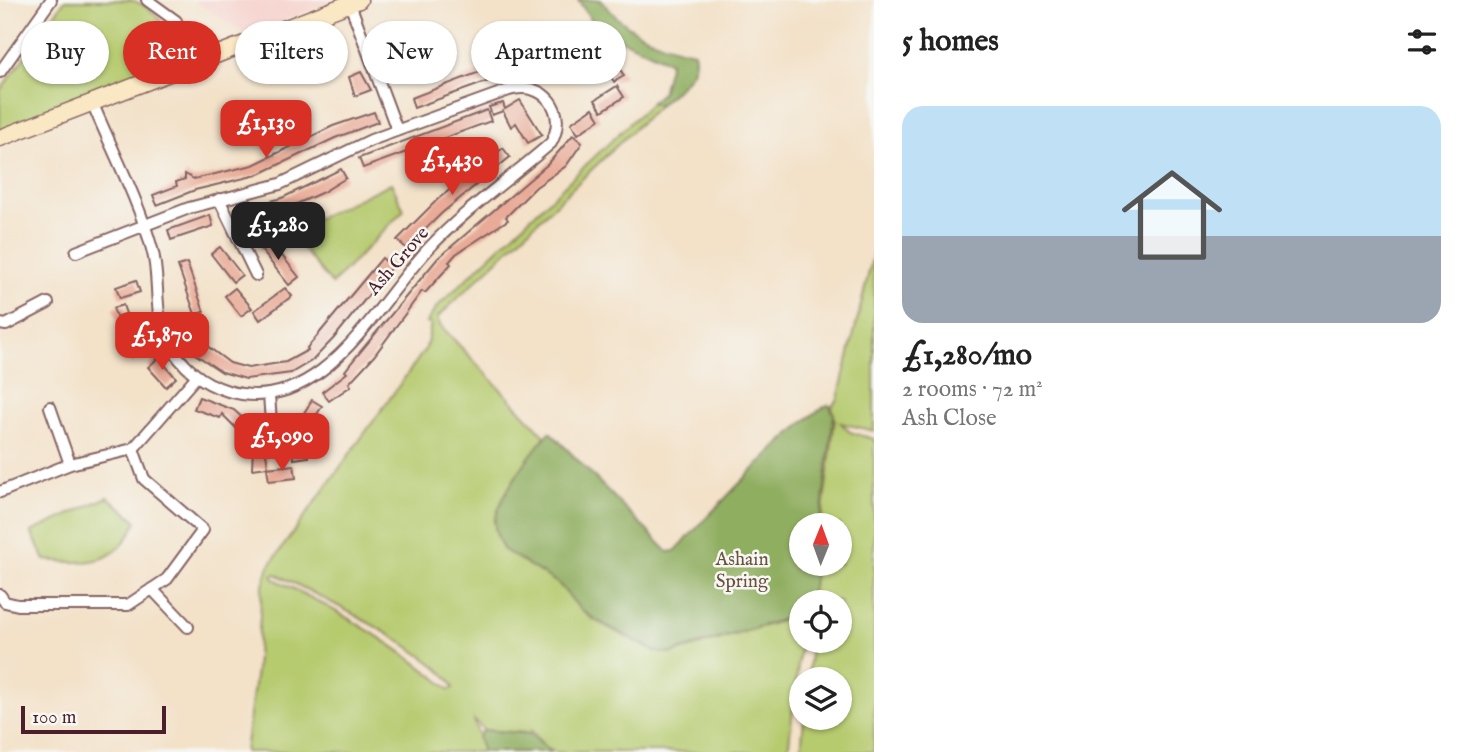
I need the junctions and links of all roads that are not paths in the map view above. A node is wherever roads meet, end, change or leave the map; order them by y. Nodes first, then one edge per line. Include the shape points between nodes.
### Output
1 (51, 0) edge
2 (147, 0) edge
3 (355, 2) edge
4 (176, 21) edge
5 (221, 53) edge
6 (0, 72) edge
7 (139, 84) edge
8 (92, 102) junction
9 (397, 130) junction
10 (0, 138) edge
11 (219, 199) junction
12 (144, 225) junction
13 (76, 252) dead end
14 (256, 275) dead end
15 (48, 303) dead end
16 (0, 324) edge
17 (196, 377) junction
18 (269, 395) junction
19 (50, 407) dead end
20 (271, 422) dead end
21 (133, 449) junction
22 (70, 464) junction
23 (0, 492) edge
24 (152, 589) junction
25 (0, 595) edge
26 (188, 627) dead end

1 - 6 street
2 - 4 street
3 - 5 street
3 - 9 street
7 - 8 street
8 - 10 street
8 - 12 street, Ash Grove
9 - 11 street, Ash Grove via 347,149 280,184
9 - 18 street, Ash Grove via 517,88 546,94 557,116 551,144 430,247 322,372 304,384
11 - 12 street, Ash Grove
11 - 14 street
12 - 13 street
12 - 17 street, Ash Grove via 156,264 160,323 177,358
15 - 16 street
17 - 18 street, Ash Grove via 229,391
17 - 21 street
18 - 20 street
19 - 22 street
21 - 22 street
21 - 24 street via 144,479 203,530 167,579
22 - 23 street
24 - 25 street via 128,606 18,605 5,602
24 - 26 street

